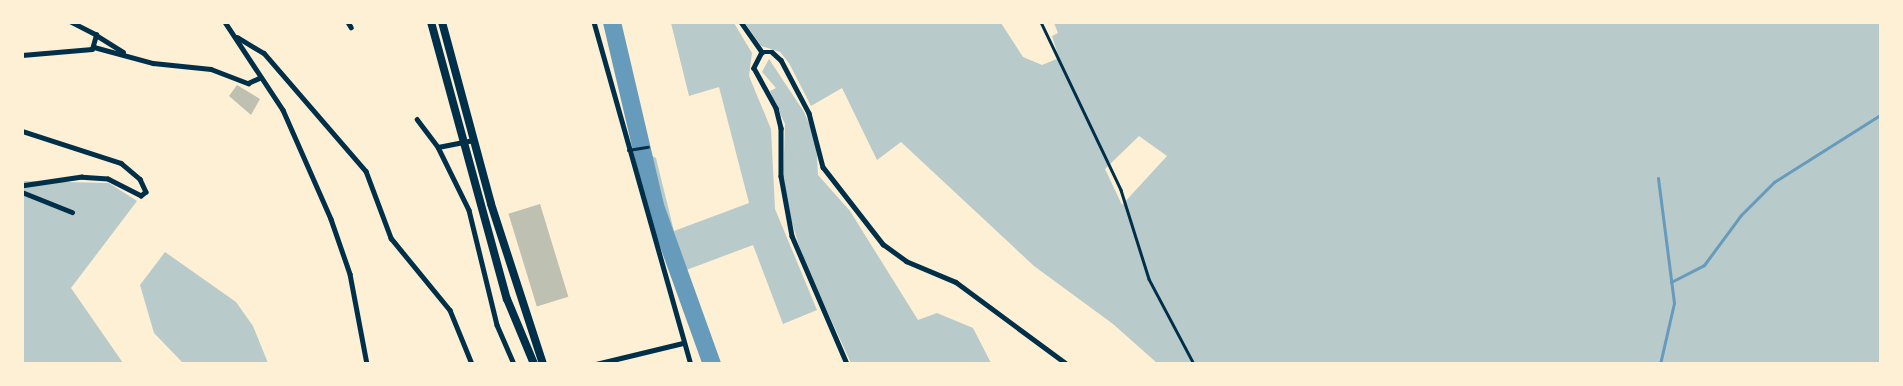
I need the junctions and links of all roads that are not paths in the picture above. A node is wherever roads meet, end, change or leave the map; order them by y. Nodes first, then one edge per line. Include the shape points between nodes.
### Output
1 (70, 22) edge
2 (225, 22) edge
3 (431, 22) edge
4 (442, 22) edge
5 (594, 22) edge
6 (741, 22) edge
7 (1041, 22) edge
8 (96, 35) junction
9 (237, 37) junction
10 (94, 47) junction
11 (123, 52) junction
12 (762, 52) junction
13 (22, 55) edge
14 (259, 78) junction
15 (417, 119) dead end
16 (22, 131) edge
17 (473, 140) junction
18 (464, 142) junction
19 (648, 147) dead end
20 (438, 148) junction
21 (630, 150) junction
22 (22, 186) edge
23 (22, 192) edge
24 (72, 212) dead end
25 (683, 343) junction
26 (367, 364) edge
27 (472, 364) edge
28 (514, 364) edge
29 (534, 364) edge
30 (543, 364) edge
31 (596, 364) edge
32 (691, 364) edge
33 (848, 364) edge
34 (1067, 364) edge
35 (1194, 364) edge

1 - 8 street
2 - 9 street
3 - 18 main road
4 - 17 main road
5 - 21 street
6 - 12 street
7 - 35 lane via 1121,190 1148,280
8 - 10 street
8 - 11 street
9 - 14 street
9 - 27 street via 264,53 366,171 391,238 450,310
10 - 11 street
10 - 13 street via 79,53
11 - 14 street via 153,63 211,69 248,83
12 - 33 street via 754,68 776,108 781,128 781,176 792,236
12 - 34 street via 772,52 781,60 808,112 823,166 882,244 906,261 956,282
14 - 26 street via 283,110 331,220 350,274
15 - 20 street
16 - 22 street via 121,163 140,179 146,192 141,196 108,179 82,177
17 - 18 street
17 - 30 main road
18 - 20 street
18 - 29 main road via 507,299
19 - 21 lane
20 - 28 street via 469,210 497,325
21 - 25 street
23 - 24 street
25 - 31 street
25 - 32 street

